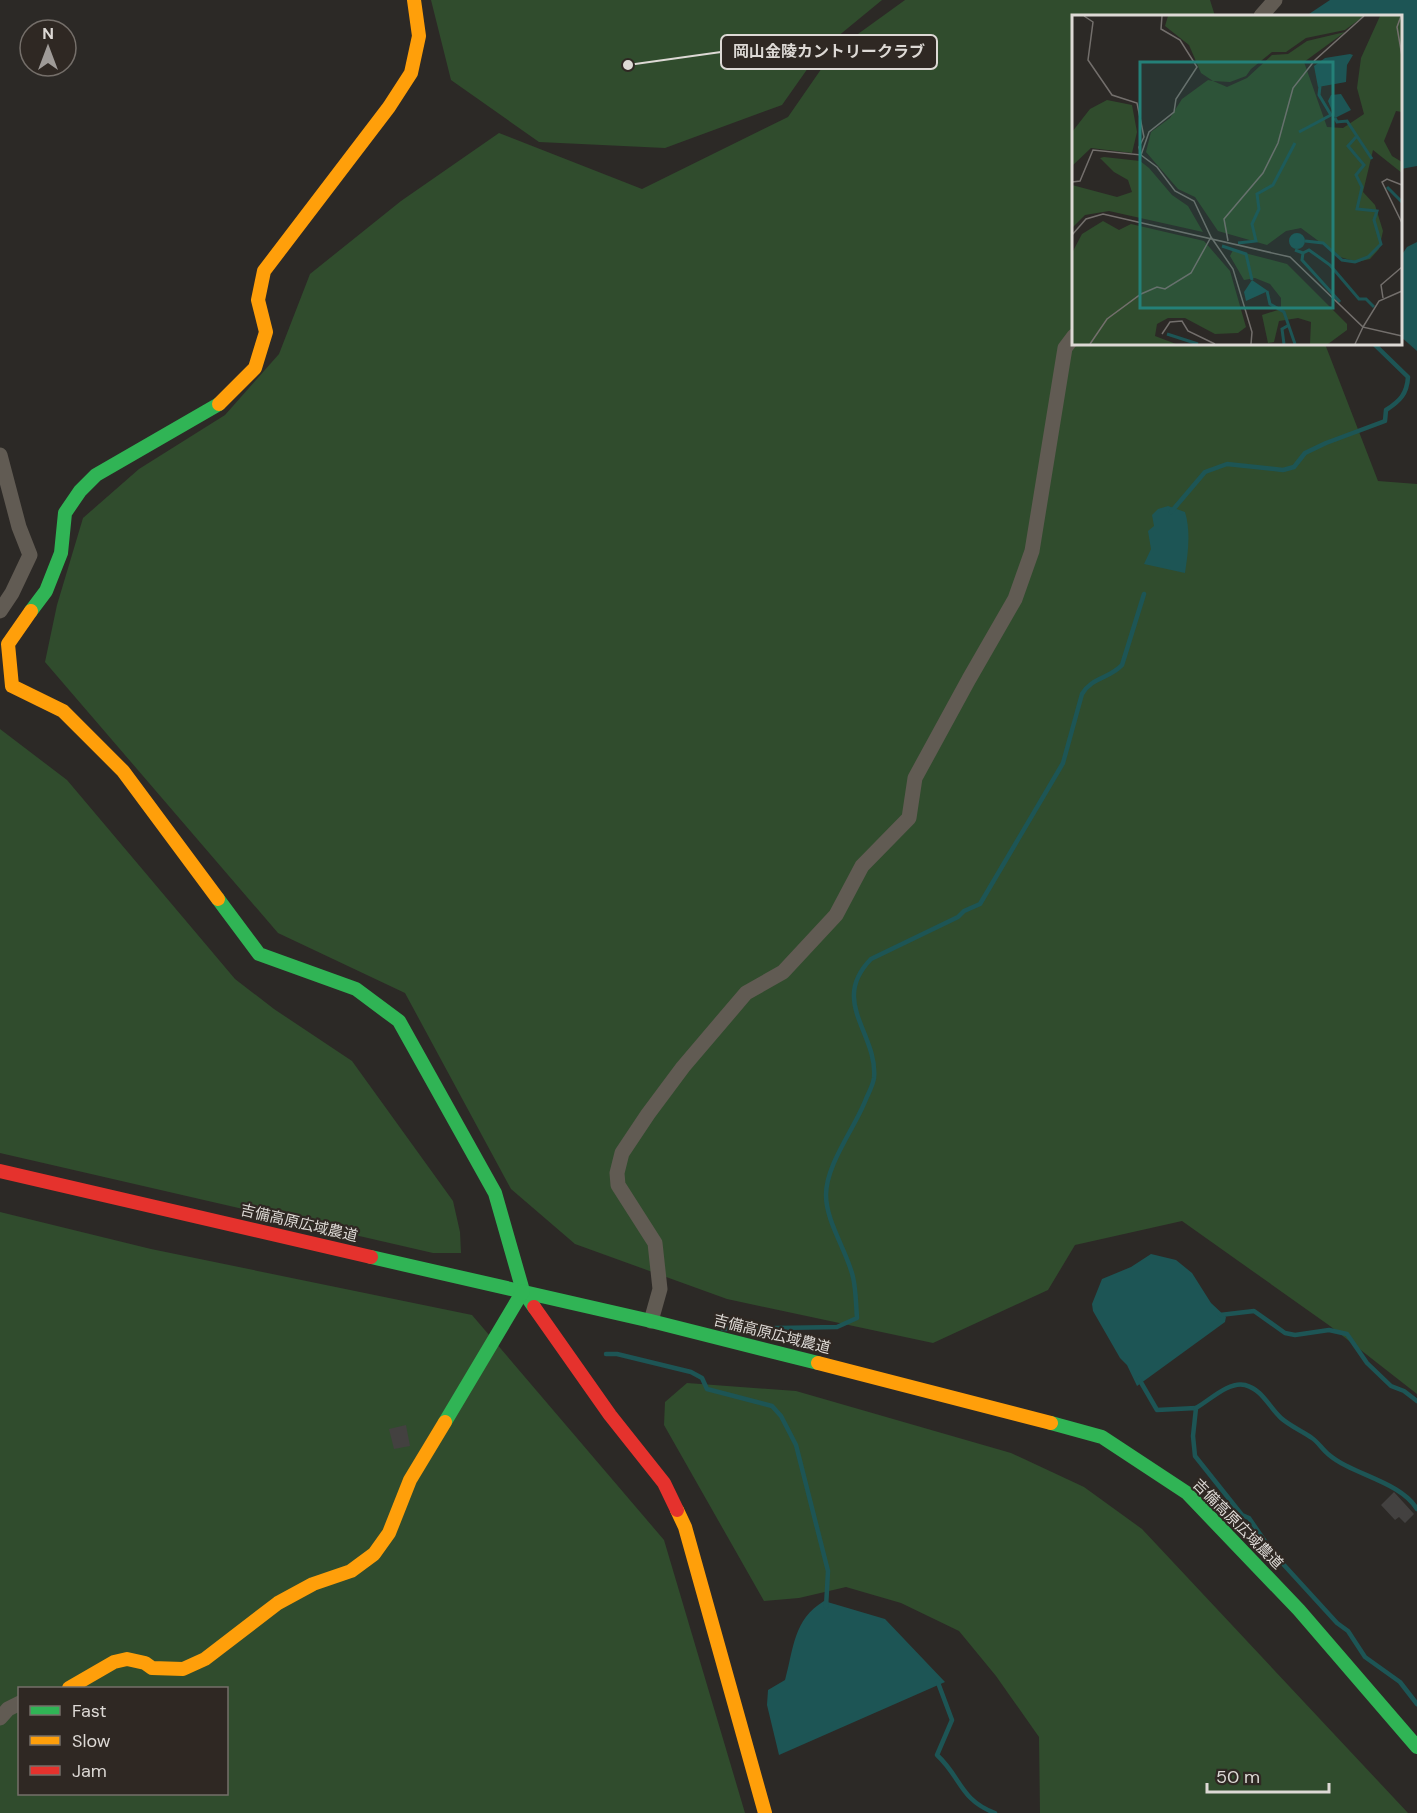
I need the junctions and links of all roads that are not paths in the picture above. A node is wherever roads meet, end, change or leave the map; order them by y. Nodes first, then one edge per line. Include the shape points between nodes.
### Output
1 (414, 0) edge
2 (1275, 0) edge
3 (1262, 15) edge
4 (1072, 339) edge
5 (0, 455) edge
6 (0, 610) edge
7 (4, 684) edge
8 (0, 1171) edge
9 (523, 1291) junction
10 (651, 1321) junction
11 (72, 1687) edge
12 (18, 1704) edge
13 (0, 1718) edge
14 (1417, 1747) edge
15 (765, 1813) edge

1 - 7 street via 419,36 411,73 264,271 258,300 266,332 255,368 222,402 96,475 80,491 65,513 61,553 46,591 8,644
2 - 3 street
4 - 10 street via 1065,348 1032,551 1015,599 915,778 909,818 862,866 836,915 783,972 746,993 684,1067 622,1153 618,1185 656,1243 660,1289
5 - 6 street via 30,555
7 - 9 street via 63,711 123,771 259,954 356,989 399,1021 495,1193
8 - 9 street, 吉備高原広域農道
9 - 10 street, 吉備高原広域農道
9 - 11 street via 410,1480 389,1533 374,1554 351,1571 313,1584 278,1603 205,1659 183,1669 152,1668 127,1659 114,1662
9 - 15 street via 672,1497 685,1527
10 - 14 street, 吉備高原広域農道 via 1102,1437 1187,1493 1299,1610
12 - 13 street

